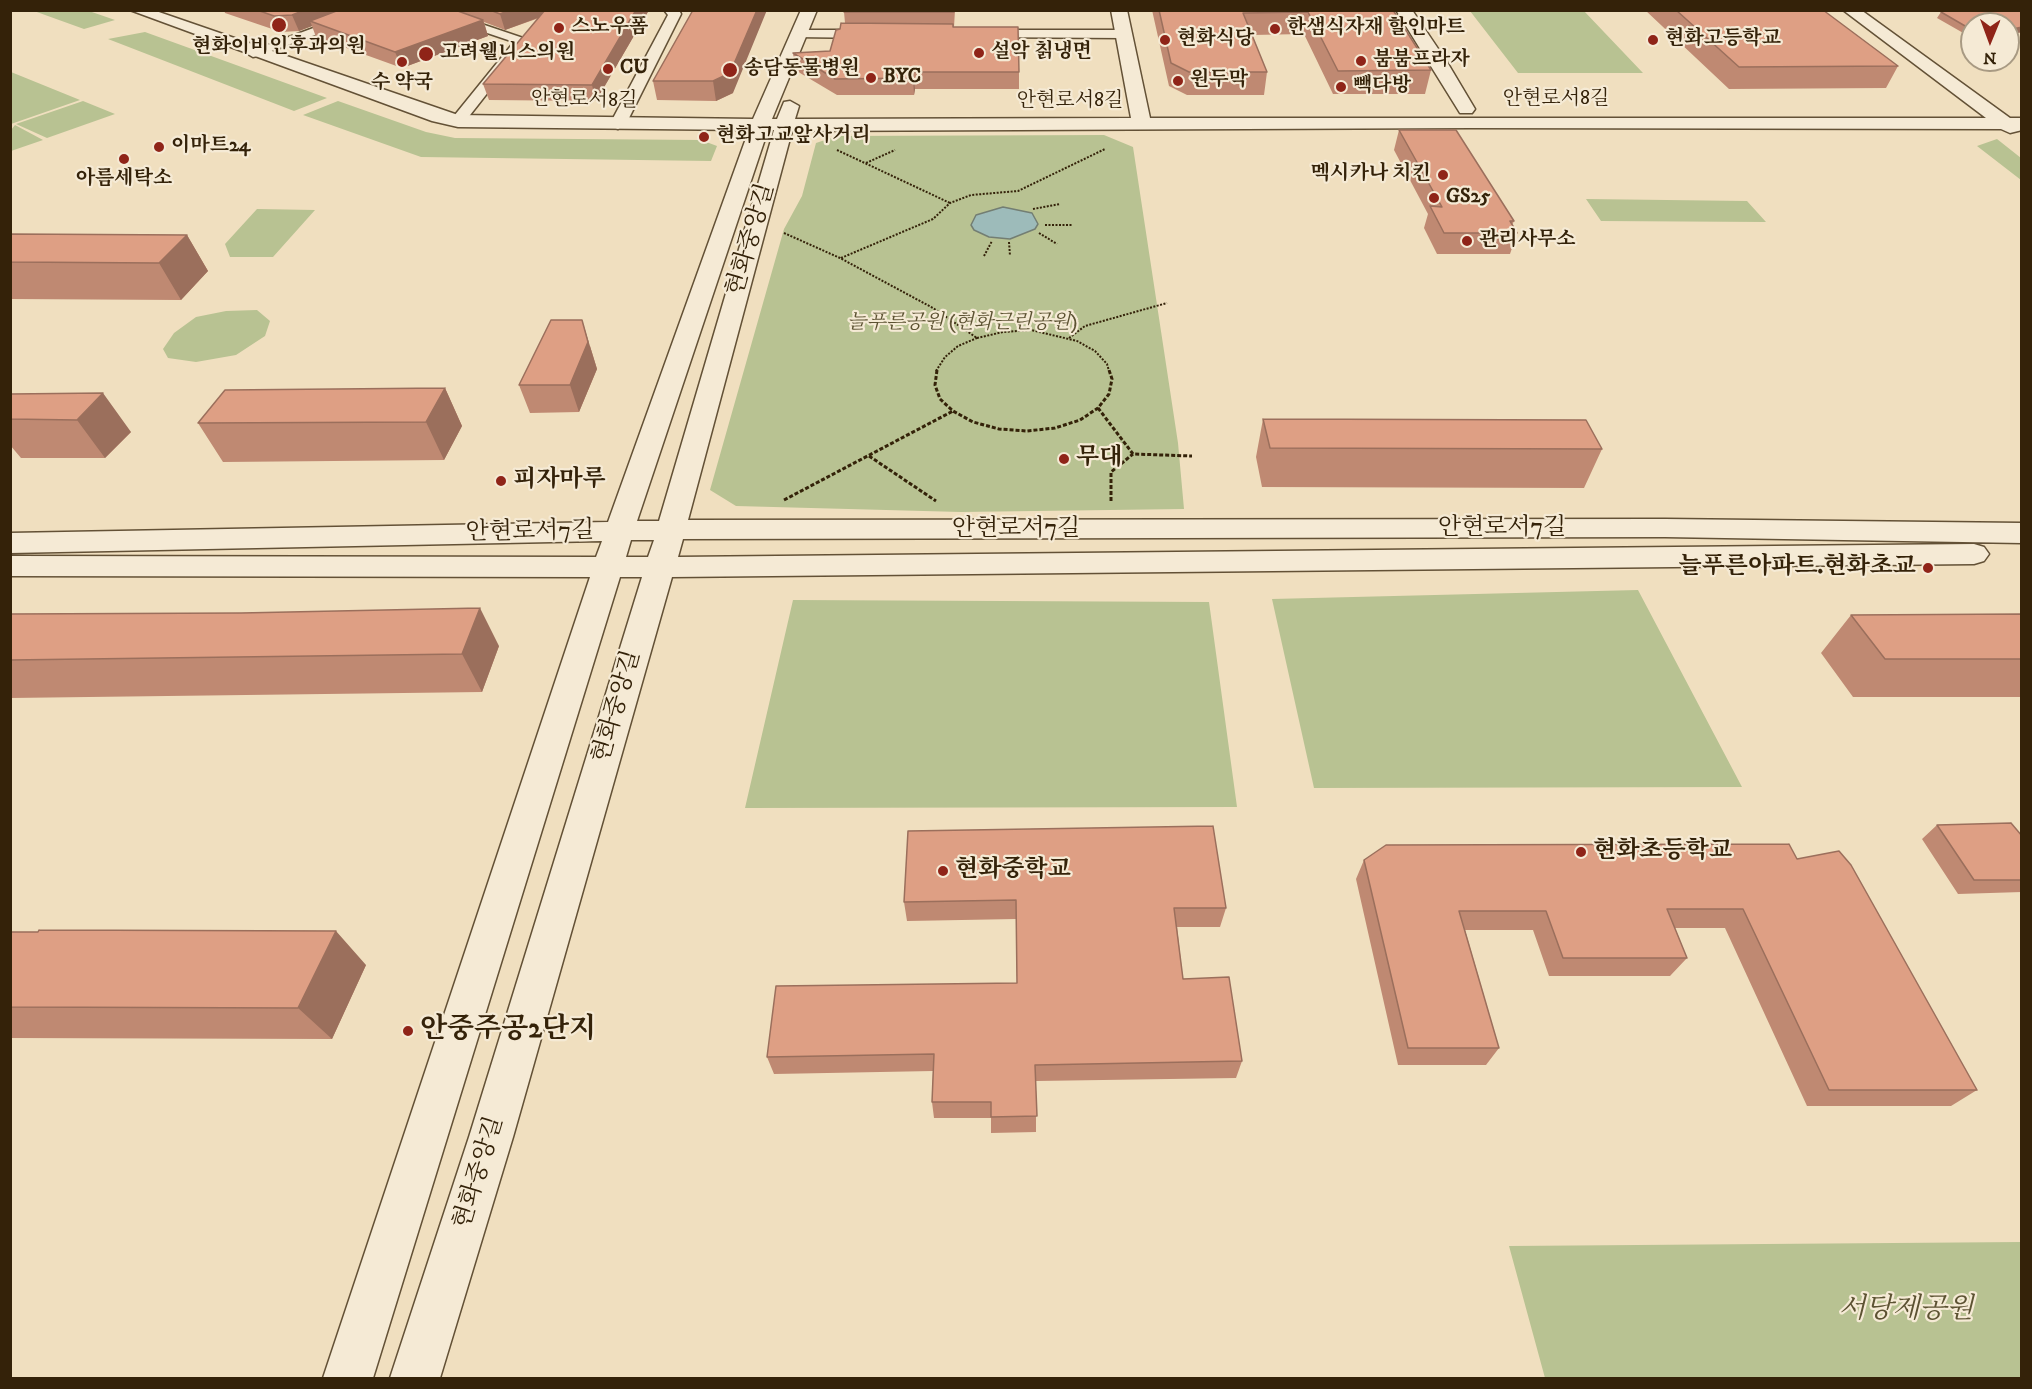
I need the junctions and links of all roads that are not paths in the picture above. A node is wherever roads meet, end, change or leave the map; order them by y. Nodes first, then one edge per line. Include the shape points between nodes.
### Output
1 (137, 10) edge
2 (376, 10) edge
3 (425, 10) edge
4 (670, 10) edge
5 (809, 10) edge
6 (823, 10) edge
7 (1119, 10) edge
8 (1404, 10) edge
9 (1850, 10) edge
10 (1876, 10) edge
11 (182, 15) edge
12 (808, 34) junction
13 (887, 34) edge
14 (969, 34) edge
15 (1123, 34) junction
16 (276, 45) junction
17 (253, 53) junction
18 (808, 56) edge
19 (796, 89) dead end
20 (1466, 109) junction
21 (1991, 112) junction
22 (463, 114) junction
23 (621, 118) junction
24 (774, 118) junction
25 (1139, 118) junction
26 (2018, 122) edge
27 (671, 530) junction
28 (2022, 533) edge
29 (10, 543) edge
30 (613, 549) junction
31 (2022, 554) edge
32 (10, 566) edge
33 (660, 567) junction
34 (348, 1378) edge
35 (415, 1378) edge

1 - 11 street, 안현로서8길
2 - 16 street
3 - 22 street, 안현로서8길 via 522,40
4 - 23 street, 안현로서8길 via 675,14
5 - 12 street
6 - 12 street
7 - 15 street
8 - 20 street
9 - 21 street
10 - 26 street
11 - 16 street, 안현로서8길
11 - 17 street, 안현로서8길
12 - 13 street
12 - 18 street
12 - 24 street
14 - 15 street
15 - 25 street
16 - 17 street
16 - 22 street, 안현로서8길 via 438,101
17 - 22 street, 안현로서8길 via 439,117
19 - 24 street, 현화중앙길
20 - 21 street, 안현로서8길
20 - 25 street, 안현로서8길
21 - 26 street
22 - 23 street, 안현로서8길
23 - 24 street, 안현로서8길
24 - 25 street, 안현로서8길
24 - 27 street, 현화중앙길
24 - 30 street
25 - 26 street, 안현로서8길
27 - 28 street, 안현로서7길 via 1665,528
27 - 30 street, 안현로서7길
27 - 33 street, 현화중앙길
29 - 30 street, 안현로서7길
30 - 32 street, 안현로서7길
30 - 33 street, 안현로서7길
30 - 34 street
31 - 33 street, 안현로서7길
33 - 35 street, 현화중앙길 via 491,1137

